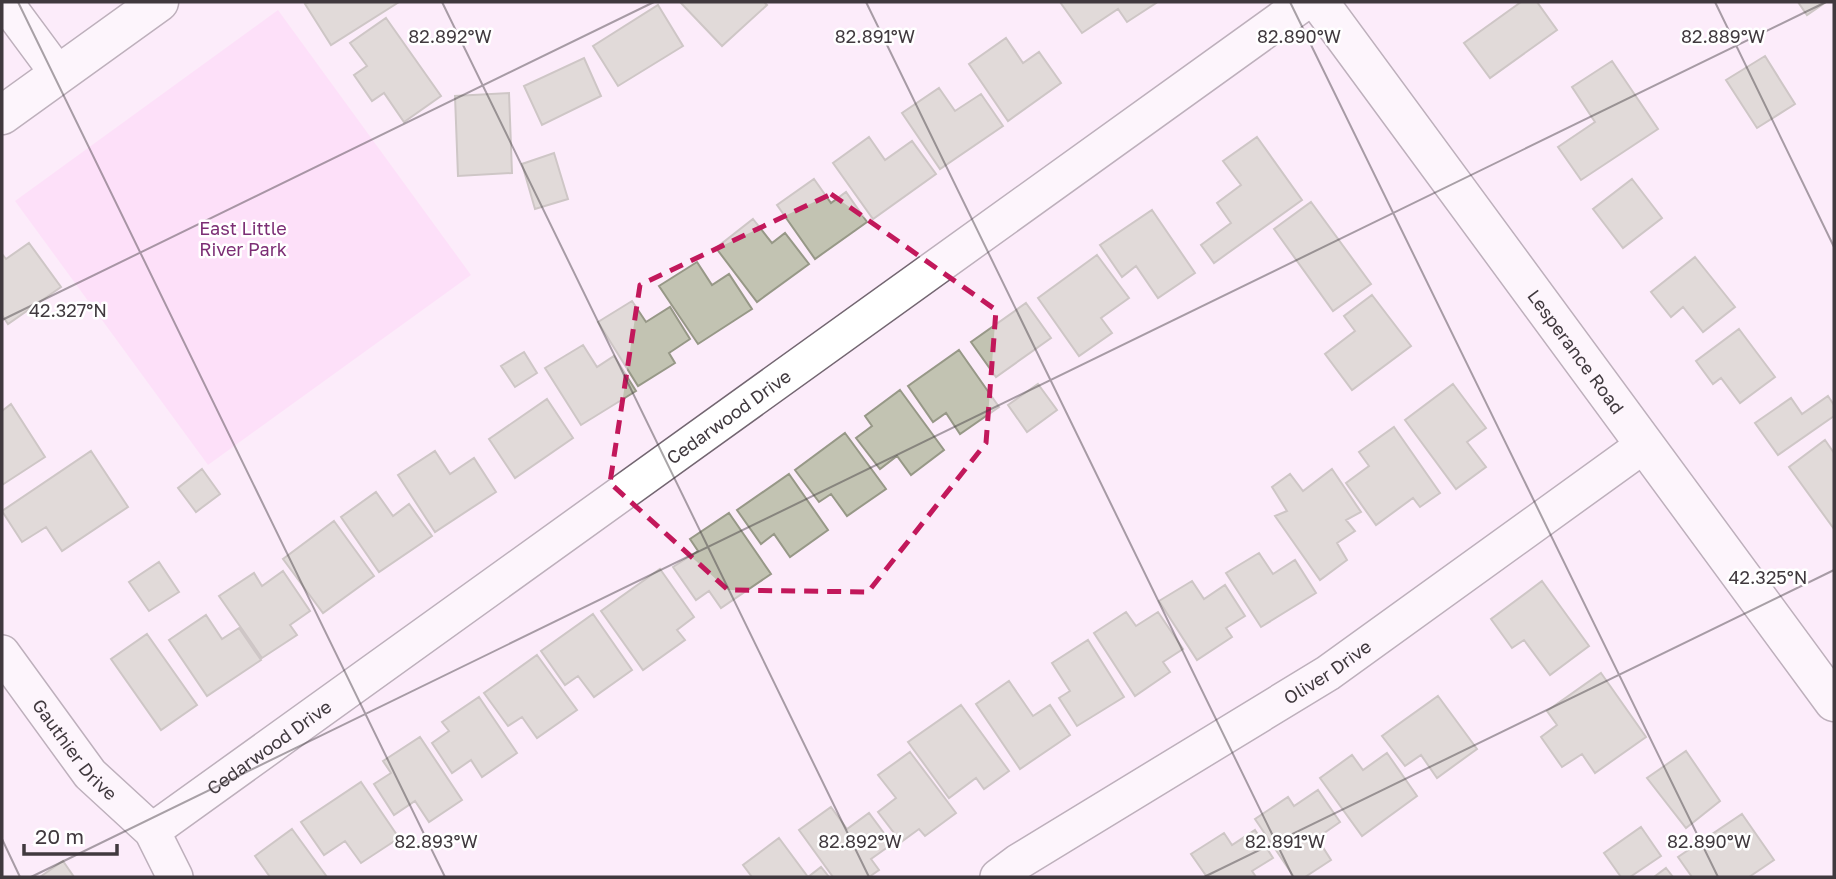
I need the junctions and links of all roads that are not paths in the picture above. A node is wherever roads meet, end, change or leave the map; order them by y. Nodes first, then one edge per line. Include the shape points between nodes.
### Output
1 (5, 2) edge
2 (159, 2) edge
3 (1305, 2) edge
4 (1319, 2) edge
5 (59, 75) junction
6 (2, 115) edge
7 (1644, 445) junction
8 (2, 653) edge
9 (1834, 702) edge
10 (152, 831) junction
11 (175, 877) edge
12 (998, 877) edge

1 - 5 street
2 - 5 main road
3 - 10 street, Cedarwood Drive
4 - 7 main road, Lesperance Road
5 - 6 main road
7 - 9 main road, Lesperance Road
7 - 12 street, Oliver Drive via 1328,674
8 - 10 street, Gauthier Drive via 90,774
10 - 11 street, Gauthier Drive

